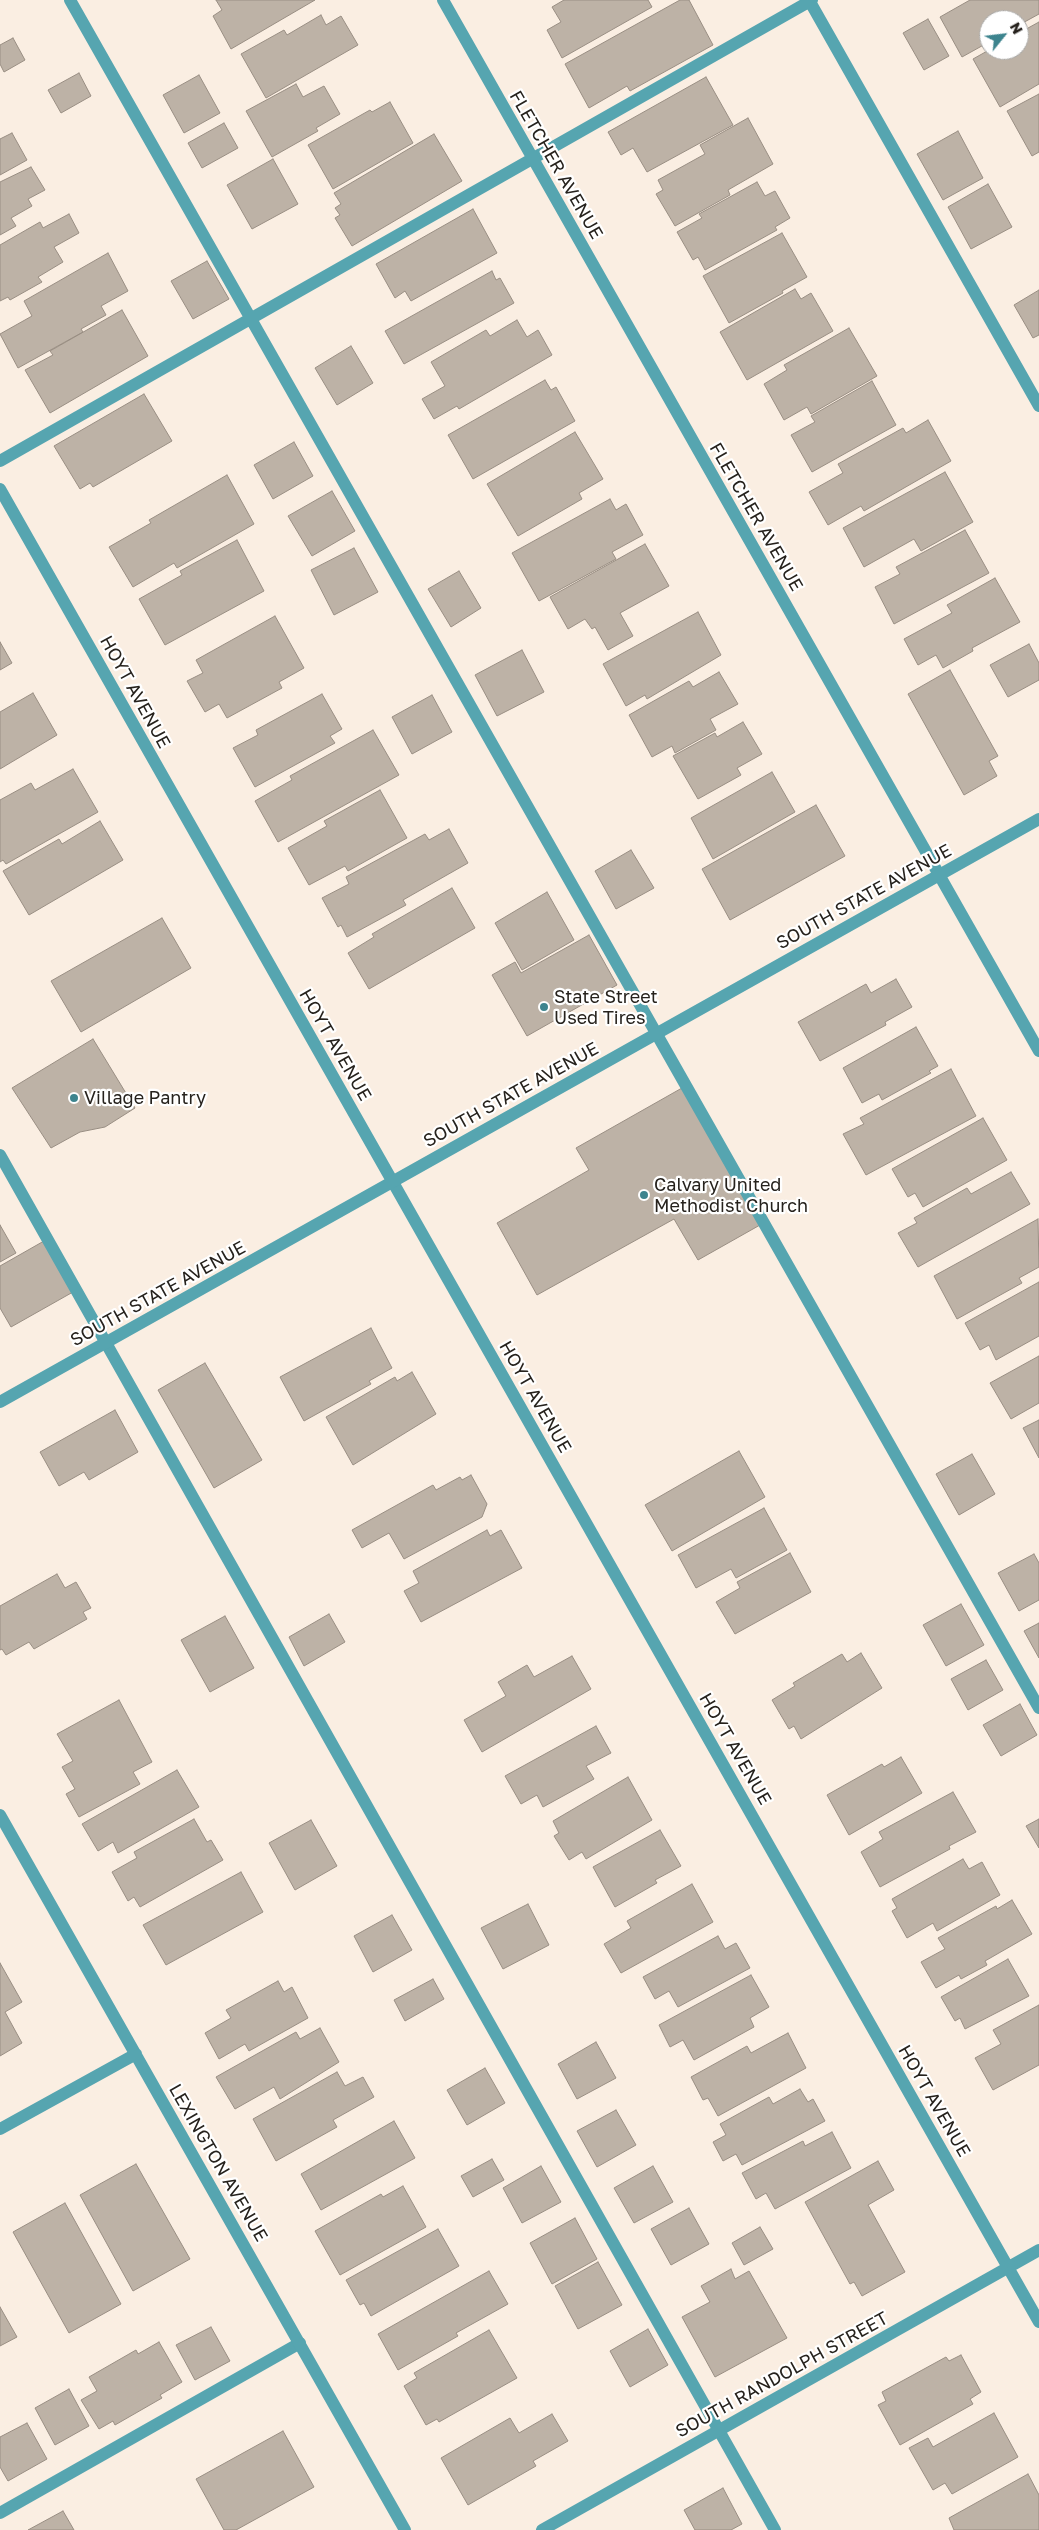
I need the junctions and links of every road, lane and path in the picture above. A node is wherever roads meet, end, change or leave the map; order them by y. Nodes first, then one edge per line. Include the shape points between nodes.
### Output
1 (70, 0) edge
2 (443, 0) edge
3 (810, 0) edge
4 (532, 158) junction
5 (251, 318) junction
6 (1039, 406) edge
7 (0, 461) edge
8 (0, 489) edge
9 (1039, 818) edge
10 (939, 874) junction
11 (656, 1034) junction
12 (1039, 1051) edge
13 (0, 1155) edge
14 (393, 1182) junction
15 (106, 1343) junction
16 (0, 1402) edge
17 (1039, 1708) edge
18 (0, 1815) edge
19 (136, 2054) junction
20 (0, 2130) edge
21 (1039, 2250) edge
22 (1008, 2268) junction
23 (1039, 2322) edge
24 (300, 2343) junction
25 (719, 2430) junction
26 (0, 2513) edge
27 (405, 2530) edge
28 (542, 2530) edge
29 (775, 2530) edge

1 - 5 street
2 - 4 street, FLETCHER AVENUE
3 - 4 street
3 - 6 street
4 - 5 street
4 - 10 street, FLETCHER AVENUE
5 - 7 street
5 - 11 street
8 - 14 street, HOYT AVENUE
9 - 10 street, SOUTH STATE AVENUE
10 - 11 street, SOUTH STATE AVENUE
10 - 12 street, FLETCHER AVENUE
11 - 14 street, SOUTH STATE AVENUE
11 - 17 street
13 - 15 street
14 - 15 street, SOUTH STATE AVENUE
14 - 22 street, HOYT AVENUE
15 - 16 street, SOUTH STATE AVENUE
15 - 25 street
18 - 19 street, LEXINGTON AVENUE
19 - 20 street
19 - 24 street, LEXINGTON AVENUE
21 - 22 street, SOUTH RANDOLPH STREET
22 - 23 street, HOYT AVENUE
22 - 25 street, SOUTH RANDOLPH STREET
24 - 26 street
24 - 27 street, LEXINGTON AVENUE
25 - 28 street, SOUTH RANDOLPH STREET
25 - 29 street

